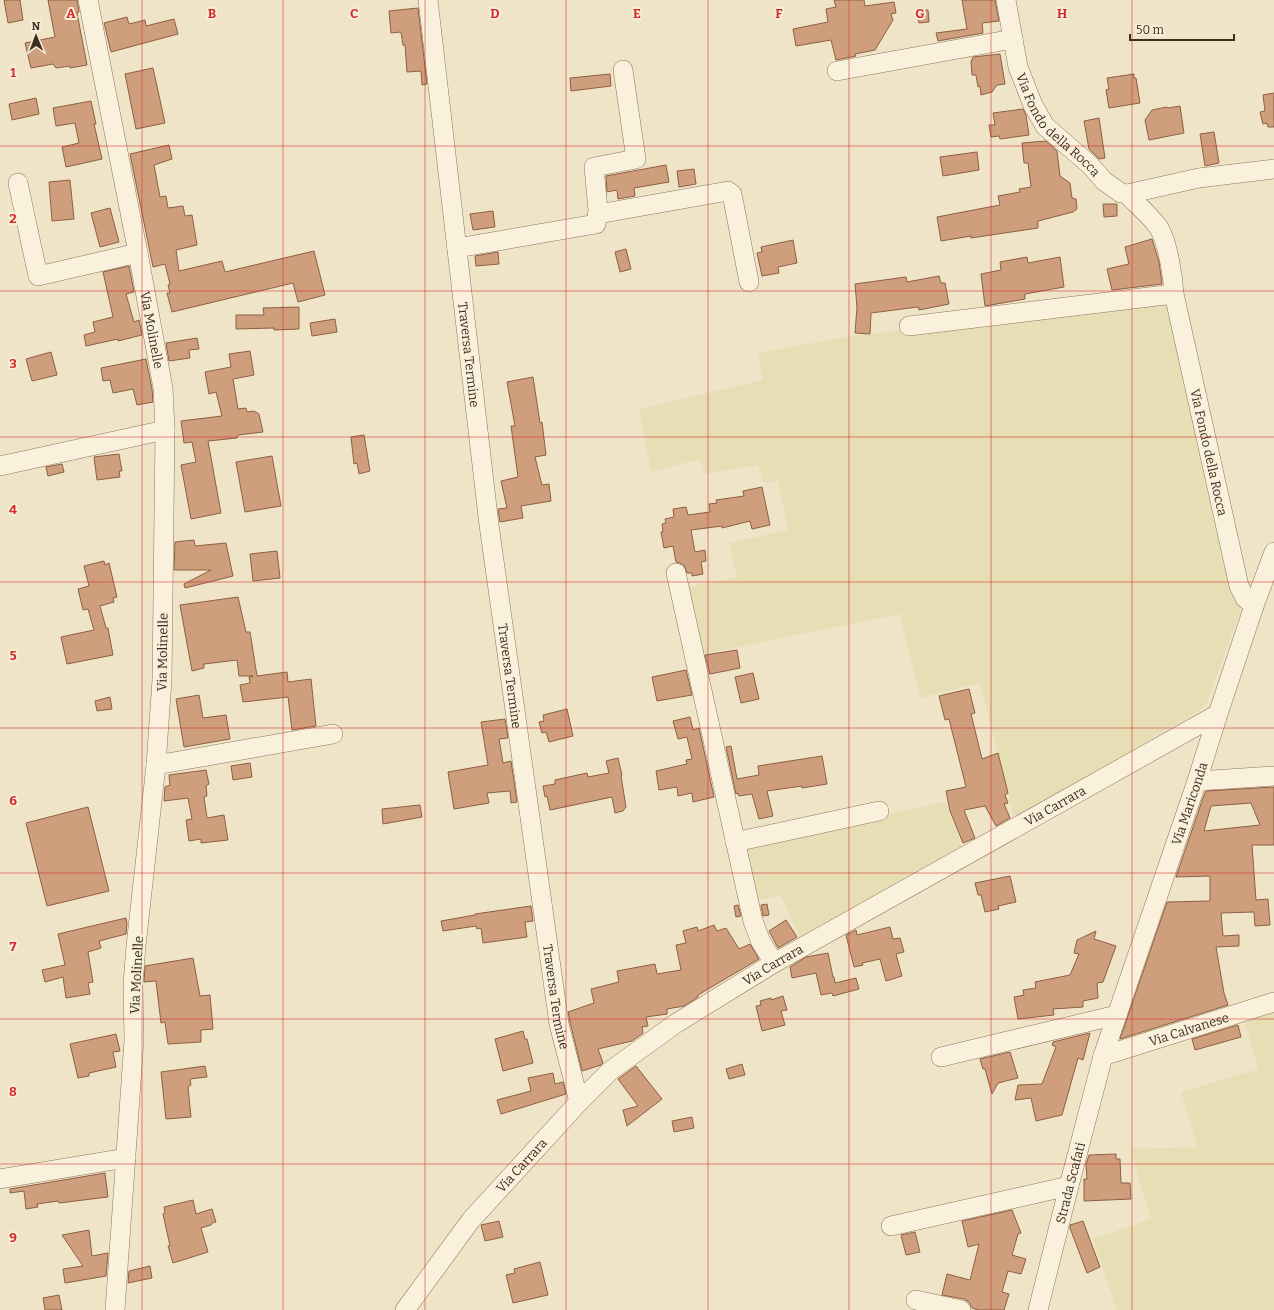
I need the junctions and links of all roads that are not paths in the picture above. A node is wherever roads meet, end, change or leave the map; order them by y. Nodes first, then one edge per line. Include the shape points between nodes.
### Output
1 (88, 0) edge
2 (428, 0) edge
3 (1006, 0) edge
4 (1013, 39) junction
5 (623, 70) dead end
6 (837, 71) dead end
7 (1274, 169) edge
8 (18, 183) dead end
9 (1127, 194) junction
10 (598, 214) junction
11 (457, 248) junction
12 (138, 253) junction
13 (749, 282) dead end
14 (1174, 294) junction
15 (909, 326) dead end
16 (165, 430) junction
17 (0, 466) edge
18 (1274, 552) edge
19 (676, 573) dead end
20 (1254, 606) junction
21 (1218, 714) junction
22 (333, 734) dead end
23 (156, 765) junction
24 (1274, 776) edge
25 (1197, 780) junction
26 (879, 811) dead end
27 (735, 842) junction
28 (774, 963) junction
29 (1274, 1002) edge
30 (1117, 1015) junction
31 (1103, 1056) junction
32 (941, 1057) dead end
33 (579, 1102) junction
34 (126, 1158) junction
35 (0, 1179) edge
36 (1068, 1186) junction
37 (891, 1226) dead end
38 (916, 1300) dead end
39 (115, 1310) edge
40 (405, 1310) edge
41 (961, 1310) edge
42 (1038, 1310) edge

1 - 12 street, Via Molinelle
2 - 11 street, Traversa Termine
3 - 4 street, Via Fondo della Rocca
4 - 6 street
4 - 9 street, Via Fondo della Rocca via 1018,67 1032,106 1045,126 1090,165 1104,181 1121,193
5 - 10 street via 636,159 594,167
7 - 9 street via 1199,178
8 - 12 street via 38,276
9 - 14 street, Via Fondo della Rocca via 1160,230 1172,273
10 - 11 street via 596,224
10 - 13 street via 728,191 732,194
11 - 33 street, Traversa Termine via 489,525 559,1024
12 - 16 street, Via Molinelle via 162,388
14 - 15 street
14 - 20 street, Via Fondo della Rocca via 1239,586 1245,598
16 - 17 street
16 - 23 street, Via Molinelle via 162,680
18 - 20 street, Via Mariconda
19 - 27 street
20 - 21 street, Via Mariconda
21 - 25 street, Via Mariconda
21 - 28 street, Via Carrara
22 - 23 street
23 - 34 street, Via Molinelle via 134,969 134,1040
24 - 25 street
25 - 30 street, Via Mariconda
26 - 27 street
27 - 28 street via 753,921
28 - 33 street, Via Carrara via 675,1024 610,1071
29 - 31 street, Via Calvanese
30 - 31 street, Via Mariconda
30 - 32 street
31 - 36 street, Strada Scafati
33 - 40 street, Via Carrara via 471,1220
34 - 35 street
34 - 39 street, Via Molinelle
36 - 37 street
36 - 42 street, Strada Scafati
38 - 41 street

